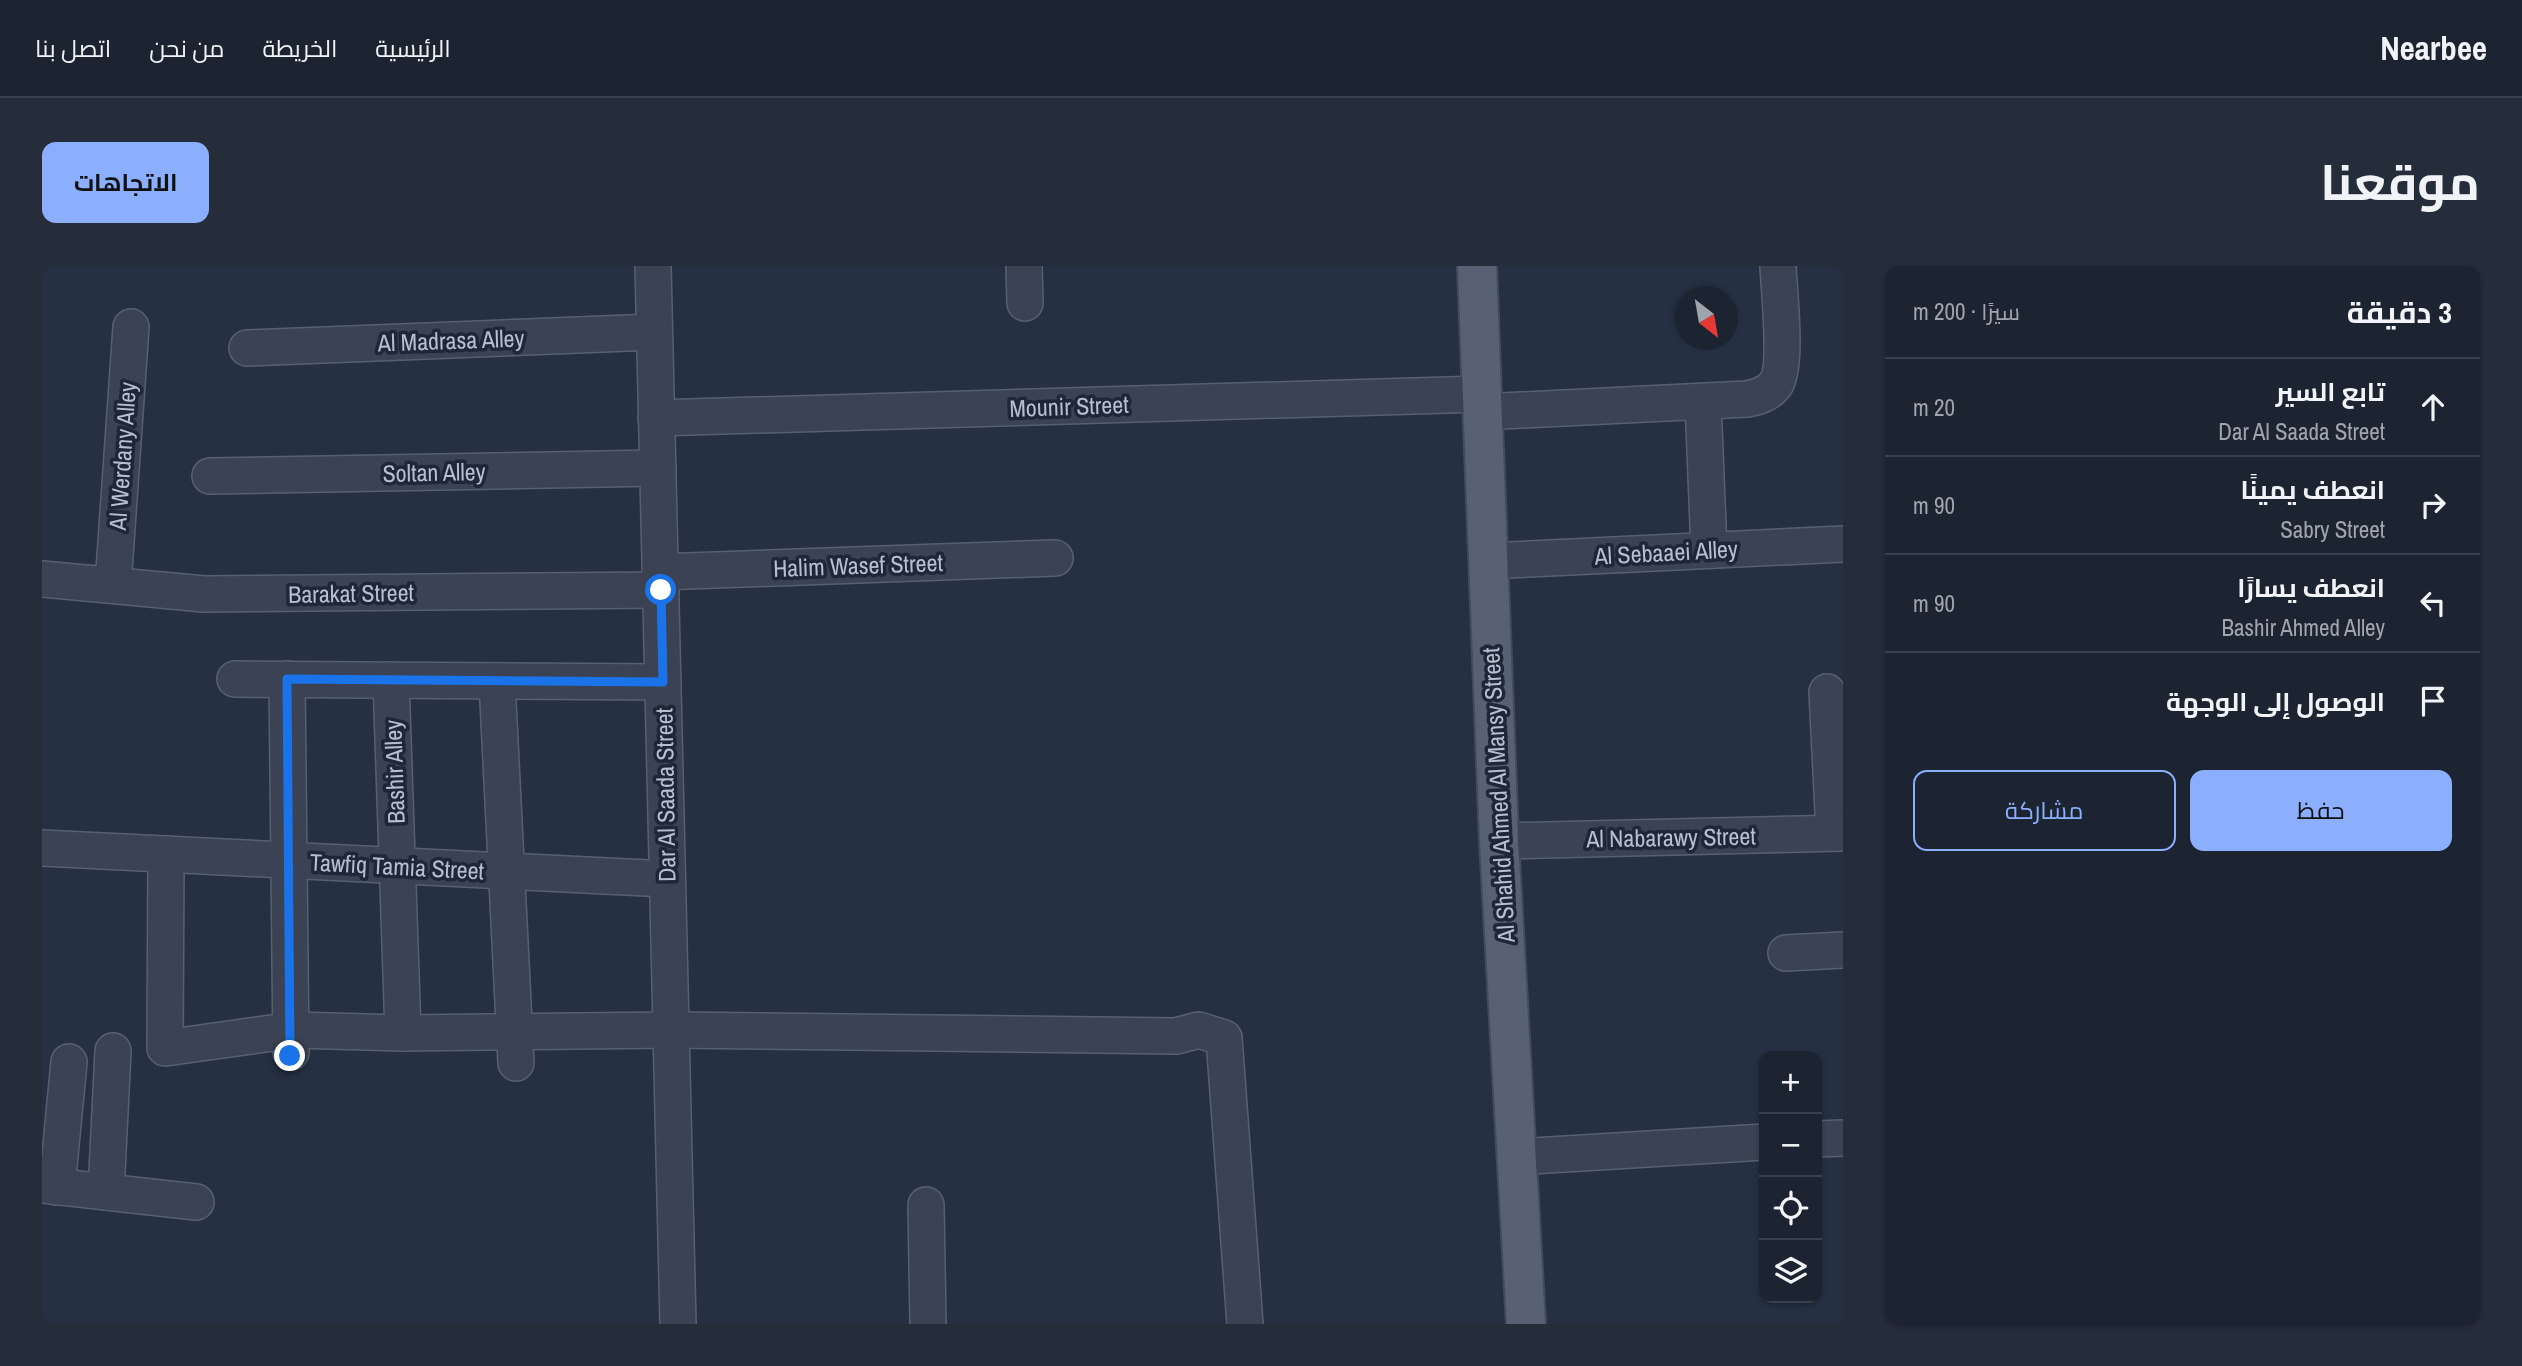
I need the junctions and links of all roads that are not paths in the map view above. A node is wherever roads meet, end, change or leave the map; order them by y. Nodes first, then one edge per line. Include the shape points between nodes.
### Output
1 (653, 266) edge
2 (1024, 266) edge
3 (1477, 266) edge
4 (1778, 266) edge
5 (1025, 303) dead end
6 (131, 327) dead end
7 (654, 332) junction
8 (247, 348) dead end
9 (1703, 402) junction
10 (1482, 403) junction
11 (656, 418) junction
12 (658, 468) junction
13 (210, 476) dead end
14 (1843, 544) edge
15 (1709, 550) junction
16 (1055, 558) dead end
17 (1488, 561) junction
18 (42, 579) edge
19 (660, 581) junction
20 (113, 586) junction
21 (235, 679) dead end
22 (287, 679) junction
23 (391, 680) junction
24 (497, 681) junction
25 (663, 682) junction
26 (1827, 692) dead end
27 (1839, 833) edge
28 (1499, 841) junction
29 (42, 848) edge
30 (166, 854) junction
31 (289, 860) junction
32 (397, 866) junction
33 (506, 871) junction
34 (667, 879) junction
35 (1843, 950) edge
36 (1786, 953) dead end
37 (671, 1030) junction
38 (403, 1033) junction
39 (291, 1044) junction
40 (515, 1047) junction
41 (113, 1051) dead end
42 (69, 1062) dead end
43 (1843, 1138) edge
44 (1822, 1139) edge
45 (1759, 1142) edge
46 (1516, 1157) junction
47 (49, 1186) edge
48 (106, 1192) junction
49 (196, 1202) dead end
50 (926, 1205) dead end
51 (678, 1324) edge
52 (928, 1324) edge
53 (1245, 1324) edge
54 (1526, 1324) edge

1 - 7 street, Dar Al Saada Street
2 - 5 street
3 - 10 main road, Al Shahid Ahmed Al Mansy Street
4 - 9 street, Mounir Street via 1782,367 1776,384 1764,395 1747,400
6 - 20 street, Al Werdany Alley
7 - 8 street, Al Madrasa Alley
7 - 11 street, Dar Al Saada Street
9 - 10 street, Mounir Street
9 - 15 street
10 - 11 street, Mounir Street
10 - 17 main road, Al Shahid Ahmed Al Mansy Street
11 - 12 street, Dar Al Saada Street
12 - 13 street, Soltan Alley
12 - 19 street, Dar Al Saada Street
14 - 15 street, Al Sebaaei Alley
15 - 17 street, Al Sebaaei Alley
16 - 19 street, Halim Wasef Street
17 - 28 main road, Al Shahid Ahmed Al Mansy Street
18 - 20 street, Barakat Street
19 - 20 street, Barakat Street via 204,594
19 - 25 street, Dar Al Saada Street
21 - 22 street
22 - 23 street
22 - 31 street
23 - 24 street
23 - 32 street, Bashir Alley
24 - 25 street
24 - 33 street
25 - 34 street, Dar Al Saada Street
26 - 27 street
27 - 28 street, Al Nabarawy Street
28 - 46 main road, Al Shahid Ahmed Al Mansy Street
29 - 30 street, Tawfiq Tamia Street
30 - 31 street, Tawfiq Tamia Street
30 - 39 street via 165,1048
31 - 32 street, Tawfiq Tamia Street
31 - 39 street
32 - 33 street, Tawfiq Tamia Street
32 - 38 street, Bashir Alley
33 - 34 street, Tawfiq Tamia Street
33 - 40 street
34 - 37 street, Dar Al Saada Street
35 - 36 street
37 - 40 street
37 - 51 street, Dar Al Saada Street
37 - 53 street via 1176,1036 1199,1030 1224,1038
38 - 39 street
38 - 40 street
41 - 48 street
42 - 47 street
43 - 44 street
45 - 46 street
46 - 54 main road, Al Shahid Ahmed Al Mansy Street
47 - 48 street
48 - 49 street
50 - 52 street

